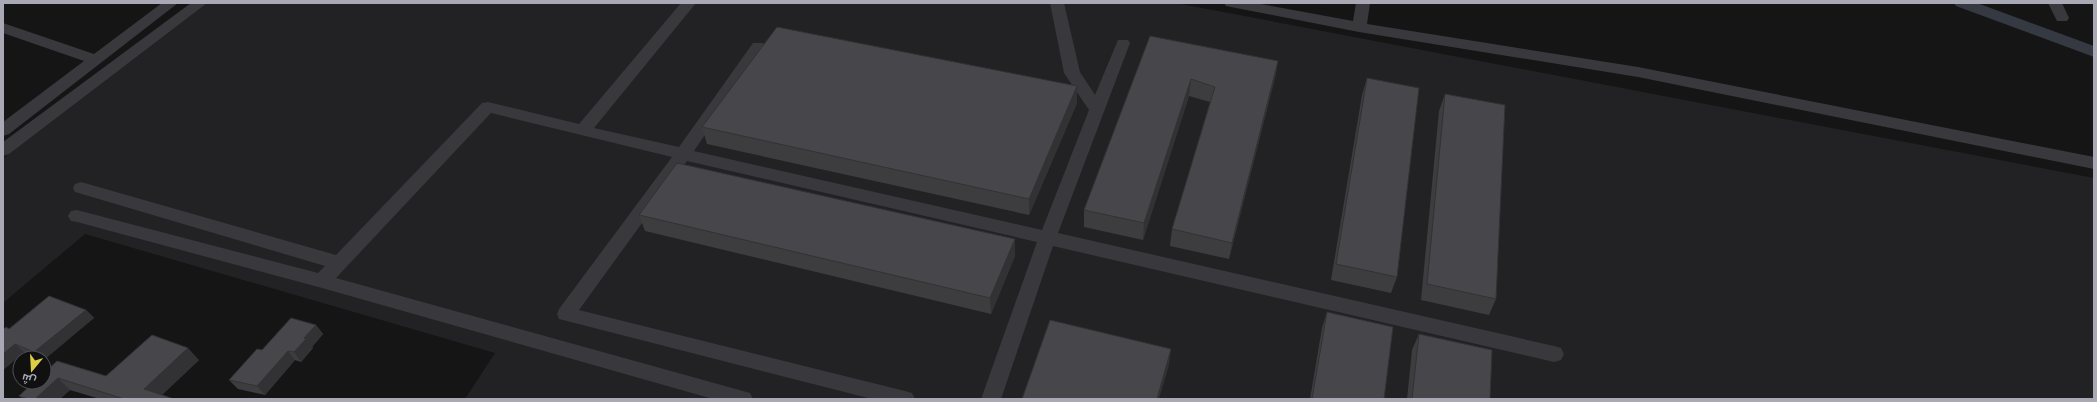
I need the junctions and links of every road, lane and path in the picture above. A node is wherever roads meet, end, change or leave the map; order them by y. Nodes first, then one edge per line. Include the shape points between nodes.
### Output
1 (171, 3) edge
2 (200, 3) edge
3 (689, 3) edge
4 (1057, 3) edge
5 (1231, 3) edge
6 (1363, 3) edge
7 (2055, 3) edge
8 (2062, 18) dead end
9 (1359, 27) junction
10 (3, 28) edge
11 (1123, 43) dead end
12 (758, 46) dead end
13 (96, 60) junction
14 (1097, 109) junction
15 (3, 130) edge
16 (582, 131) junction
17 (3, 150) edge
18 (683, 154) junction
19 (2094, 163) edge
20 (81, 188) dead end
21 (77, 216) dead end
22 (1047, 238) junction
23 (339, 263) junction
24 (322, 281) junction
25 (1554, 354) dead end
26 (743, 399) edge
27 (905, 399) edge
28 (991, 399) edge

1 - 13 street
2 - 17 street
3 - 16 street
4 - 14 street via 1072,73
5 - 9 street
6 - 9 street
7 - 8 street
9 - 19 street via 1638,72
10 - 13 street
11 - 14 street
12 - 18 street
13 - 15 street
14 - 22 street
16 - 18 street
16 - 23 street via 488,107
18 - 22 street
18 - 27 street via 566,314
20 - 23 street
21 - 24 street
22 - 25 street
22 - 28 street
23 - 24 street
24 - 26 street

